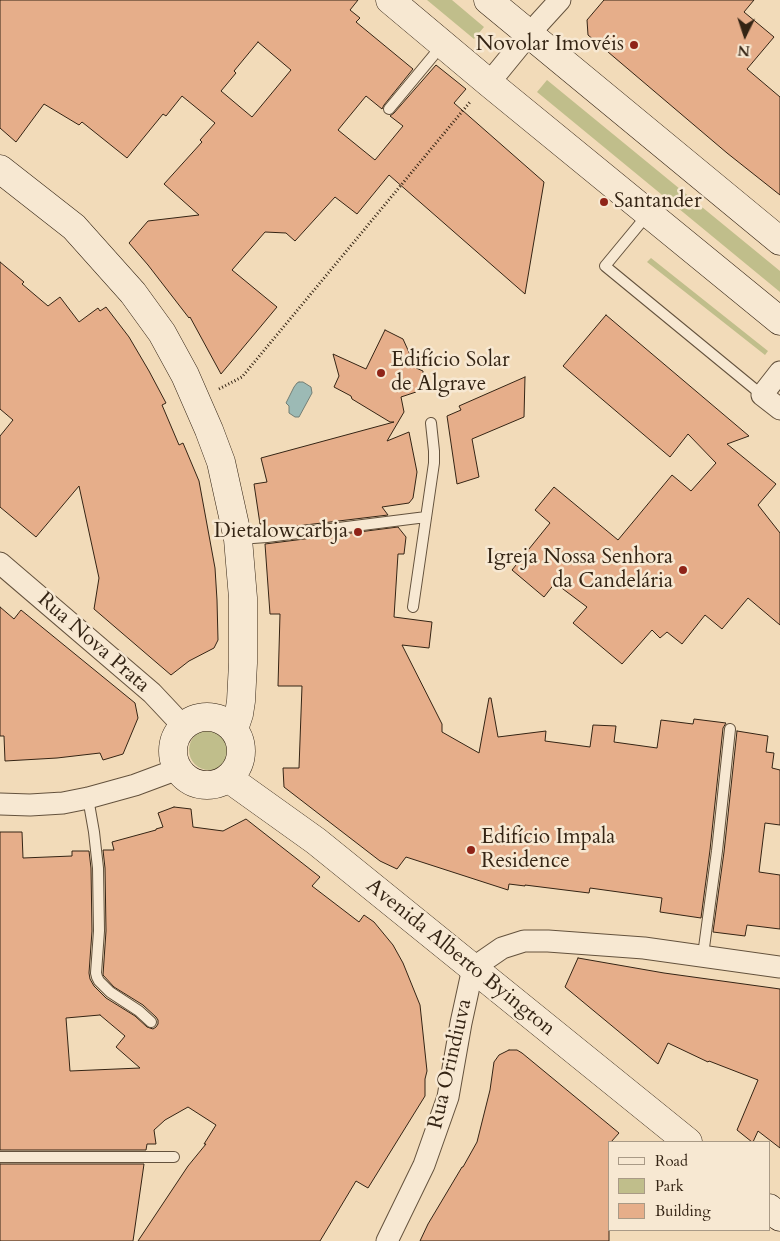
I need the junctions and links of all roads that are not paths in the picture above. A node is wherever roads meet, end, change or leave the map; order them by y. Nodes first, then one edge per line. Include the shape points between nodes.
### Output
1 (390, 0) edge
2 (488, 0) edge
3 (560, 0) edge
4 (529, 34) junction
5 (443, 44) junction
6 (489, 83) junction
7 (389, 109) dead end
8 (0, 169) edge
9 (648, 214) junction
10 (780, 241) edge
11 (780, 321) edge
12 (780, 372) edge
13 (762, 395) junction
14 (780, 409) edge
15 (431, 423) dead end
16 (426, 517) junction
17 (238, 539) junction
18 (0, 563) edge
19 (413, 608) dead end
20 (183, 726) junction
21 (234, 729) junction
22 (730, 729) dead end
23 (178, 769) junction
24 (228, 778) junction
25 (88, 798) junction
26 (0, 804) edge
27 (703, 955) junction
28 (780, 967) edge
29 (473, 968) junction
30 (151, 1022) dead end
31 (687, 1141) edge
32 (0, 1157) edge
33 (174, 1157) dead end
34 (770, 1209) edge
35 (780, 1217) edge
36 (387, 1241) edge

1 - 5 street
2 - 4 street
3 - 4 street
4 - 6 street
4 - 10 street
5 - 6 street
5 - 7 lane
6 - 9 street
8 - 17 street via 74,227 133,293 162,333 185,375 222,462
9 - 11 street
9 - 13 lane via 605,266
12 - 13 street
13 - 14 street
15 - 16 lane via 434,463
16 - 17 lane
16 - 19 lane
17 - 21 street via 243,598 243,663 241,701
18 - 20 street, Rua Nova Prata via 152,692
20 - 21 street via 203,717 215,717
20 - 23 street via 173,746
21 - 24 street via 242,749 241,760
22 - 27 lane
23 - 24 street via 196,783 207,785
23 - 25 street
24 - 29 street, Avenida Alberto Byington via 316,841
25 - 26 street via 38,805
25 - 30 lane via 98,868 97,977 110,992
27 - 28 street
27 - 29 street via 635,947 524,942 502,948
29 - 31 street, Avenida Alberto Byington
29 - 36 street, Rua Orindiuva via 448,1097 424,1165
32 - 33 lane
34 - 35 street

